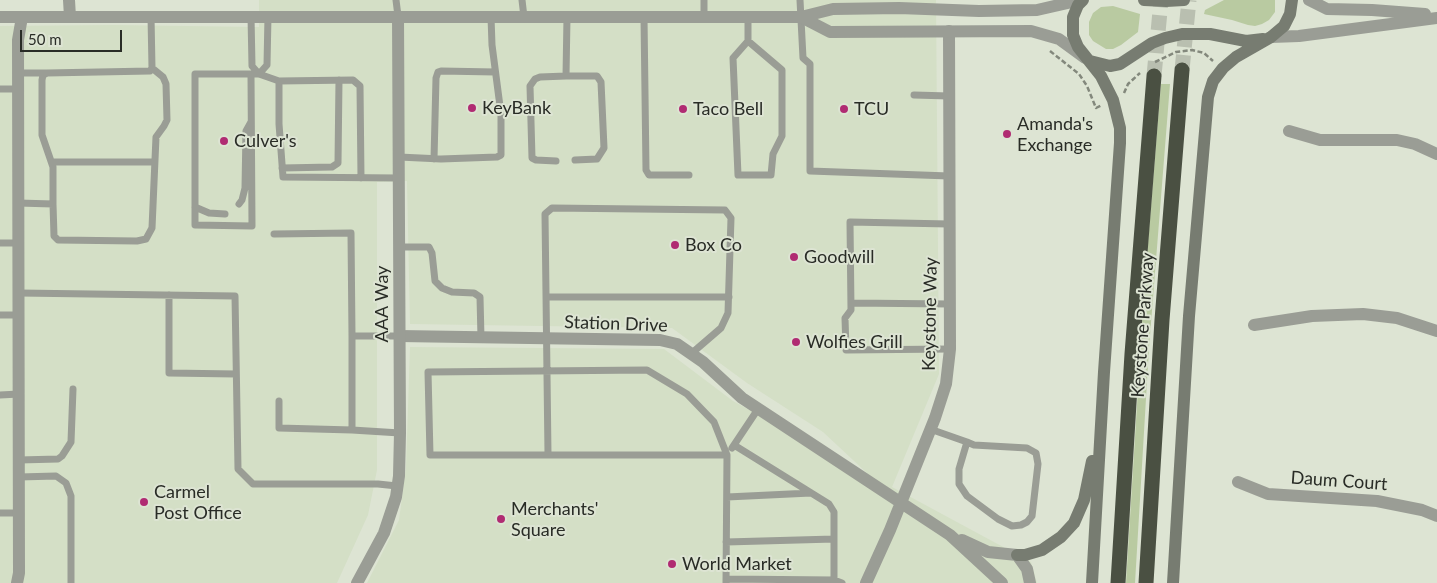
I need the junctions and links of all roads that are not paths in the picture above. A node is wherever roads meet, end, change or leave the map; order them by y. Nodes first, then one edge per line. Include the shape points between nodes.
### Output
1 (70, 0) edge
2 (396, 0) edge
3 (522, 0) edge
4 (704, 0) edge
5 (800, 0) edge
6 (1082, 0) edge
7 (1144, 0) edge
8 (1184, 0) edge
9 (1292, 0) edge
10 (1309, 0) edge
11 (947, 5) edge
12 (151, 16) junction
13 (251, 16) junction
14 (268, 16) junction
15 (398, 16) junction
16 (1437, 16) edge
17 (0, 17) edge
18 (22, 17) junction
19 (70, 17) junction
20 (491, 17) junction
21 (524, 17) junction
22 (567, 17) junction
23 (748, 17) junction
24 (801, 17) junction
25 (644, 18) junction
26 (704, 18) junction
27 (949, 31) junction
28 (1270, 37) junction
29 (748, 41) junction
30 (1089, 60) junction
31 (152, 68) junction
32 (1182, 70) tunnel mouth
33 (495, 72) junction
34 (18, 73) junction
35 (47, 73) junction
36 (255, 74) junction
37 (566, 76) junction
38 (1154, 76) tunnel mouth
39 (339, 80) junction
40 (278, 82) junction
41 (0, 89) edge
42 (18, 89) junction
43 (914, 95) dead end
44 (949, 96) junction
45 (251, 122) junction
46 (1289, 131) dead end
47 (1437, 154) edge
48 (399, 157) junction
49 (438, 159) junction
50 (575, 160) dead end
51 (556, 161) dead end
52 (52, 162) junction
53 (154, 162) junction
54 (282, 168) junction
55 (689, 175) dead end
56 (949, 176) junction
57 (361, 178) junction
58 (399, 178) junction
59 (18, 203) junction
60 (53, 204) junction
61 (240, 204) dead end
62 (195, 207) junction
63 (225, 214) dead end
64 (949, 224) junction
65 (274, 234) dead end
66 (0, 243) edge
67 (18, 243) junction
68 (399, 246) junction
69 (18, 292) junction
70 (169, 295) junction
71 (547, 297) junction
72 (729, 297) junction
73 (851, 302) junction
74 (950, 304) junction
75 (0, 315) edge
76 (19, 315) junction
77 (1254, 325) dead end
78 (1437, 331) edge
79 (352, 336) junction
80 (399, 336) junction
81 (481, 338) junction
82 (548, 339) junction
83 (950, 349) junction
84 (692, 353) junction
85 (548, 371) junction
86 (236, 374) junction
87 (73, 389) dead end
88 (19, 394) junction
89 (0, 395) edge
90 (279, 401) dead end
91 (758, 409) junction
92 (1101, 422) junction
93 (930, 429) junction
94 (352, 430) junction
95 (400, 432) junction
96 (967, 442) junction
97 (734, 445) junction
98 (548, 454) junction
99 (727, 455) junction
100 (19, 460) junction
101 (19, 477) junction
102 (1238, 482) dead end
103 (397, 486) junction
104 (811, 493) junction
105 (727, 497) junction
106 (900, 501) junction
107 (0, 513) edge
108 (19, 513) junction
109 (1437, 516) edge
110 (950, 535) junction
111 (834, 539) junction
112 (726, 542) junction
113 (1017, 555) junction
114 (834, 580) junction
115 (726, 581) edge
116 (17, 583) edge
117 (71, 583) edge
118 (358, 583) edge
119 (842, 583) edge
120 (866, 583) edge
121 (1002, 583) edge
122 (1030, 583) edge
123 (1092, 583) edge
124 (1118, 583) edge
125 (1146, 583) edge
126 (1173, 583) edge

1 - 19 street
2 - 15 lane
3 - 21 lane
4 - 26 lane
5 - 24 lane
6 - 11 street via 1037,10 979,11
6 - 30 main road via 1075,11 1072,28 1078,47
7 - 8 main road
9 - 28 main road via 1288,20
10 - 16 street via 1327,9
11 - 24 street via 833,9
12 - 13 street
12 - 19 street
12 - 31 lane
13 - 14 street
13 - 36 lane
14 - 15 street
14 - 36 lane via 267,65
15 - 20 street
15 - 48 street, AAA Way
16 - 28 street via 1300,36
17 - 18 street
18 - 19 street
18 - 34 street
20 - 21 street
20 - 33 lane
21 - 22 street
22 - 25 street
22 - 37 lane
23 - 24 street
23 - 26 street
23 - 29 lane
24 - 27 street via 830,32
24 - 56 lane via 803,58 810,64 810,171
25 - 26 street
25 - 55 lane via 646,170 649,175
27 - 30 street via 1042,33 1059,39
27 - 44 street, Keystone Way
28 - 30 main road via 1246,41 1216,34 1182,34 1152,43 1120,64 1110,66
28 - 126 main road via 1223,68 1213,81 1208,97 1189,316
29 - 29 lane via 733,58 738,176 771,176 773,154 782,136 782,70
30 - 92 main road via 1113,100 1120,128
31 - 35 lane via 143,72
31 - 53 lane via 166,84 167,120 156,137
32 - 125 highway, Keystone Parkway
33 - 49 lane via 438,72
33 - 49 lane via 501,114 501,155
34 - 35 lane
34 - 42 street
35 - 52 lane via 42,80 42,135
36 - 40 lane
36 - 45 lane
36 - 62 lane via 196,74
37 - 50 lane via 597,76 602,82 604,148 597,159
37 - 51 lane via 540,77 530,86 532,158
38 - 124 highway, Keystone Parkway
39 - 40 lane
39 - 54 lane via 338,162 332,167
39 - 57 lane via 353,80 360,86
40 - 54 lane
41 - 42 lane
42 - 59 street
43 - 44 lane
44 - 56 street, Keystone Way
45 - 61 lane via 246,131 244,188
45 - 62 lane via 252,226 195,225
46 - 47 street via 1320,140 1397,140
48 - 49 lane
48 - 58 street, AAA Way
52 - 53 lane
52 - 60 lane
53 - 60 lane via 152,228 143,241 58,240 54,236
54 - 57 lane via 283,177
56 - 64 street, Keystone Way
57 - 58 lane
58 - 68 street, AAA Way
59 - 60 lane
59 - 67 street
62 - 63 lane via 209,213
64 - 73 lane via 850,222
64 - 74 street, Keystone Way
65 - 79 lane via 351,233
66 - 67 lane
67 - 69 street
68 - 80 street, AAA Way
68 - 81 lane via 429,247 435,281 442,288 474,293 480,297
69 - 70 lane
69 - 76 street
70 - 86 lane via 235,296
70 - 86 lane via 169,373
71 - 72 lane
71 - 72 lane via 545,214 552,208 725,210 731,218
71 - 82 lane
72 - 84 lane via 728,313 721,328
73 - 74 lane
73 - 83 lane via 851,310 845,318 846,350
74 - 83 street, Keystone Way
75 - 76 lane
76 - 88 street
77 - 78 street via 1312,316 1363,314 1397,318
79 - 80 lane
79 - 94 lane
80 - 81 street, Station Drive
80 - 95 street, AAA Way
81 - 82 street, Station Drive
82 - 84 street, Station Drive via 660,340 677,344
82 - 85 lane
83 - 93 street, Keystone Way via 946,384
84 - 91 street, Station Drive
85 - 98 lane
85 - 98 lane via 428,372 430,455
85 - 99 lane via 647,370 687,394 714,422
86 - 103 lane via 238,469 253,484
87 - 100 lane via 72,442 62,456 58,459
88 - 89 lane
88 - 100 street
90 - 94 lane via 279,428
91 - 97 lane
91 - 106 street, Station Drive
92 - 113 main road via 1084,500 1074,523 1042,550
92 - 123 main road
93 - 96 lane
93 - 106 street, Keystone Way
94 - 95 lane
95 - 103 street, AAA Way
96 - 96 lane via 1027,448 1036,453 1038,464 1032,516 1027,522 1012,526 967,496 959,484 959,469
97 - 99 lane
97 - 104 lane
98 - 99 lane
99 - 105 lane
100 - 101 street
101 - 108 street
101 - 117 lane via 56,476 66,483 71,496
102 - 109 street, Daum Court via 1268,494 1377,501
103 - 118 street, AAA Way via 391,517
104 - 105 lane
104 - 111 lane via 829,504 834,512
105 - 112 lane
106 - 110 street, Station Drive
106 - 120 street, Keystone Way
107 - 108 lane
108 - 116 street
110 - 113 street via 988,552
110 - 121 street
111 - 112 lane
111 - 114 lane
112 - 115 lane
113 - 122 street
114 - 115 lane
114 - 119 lane

